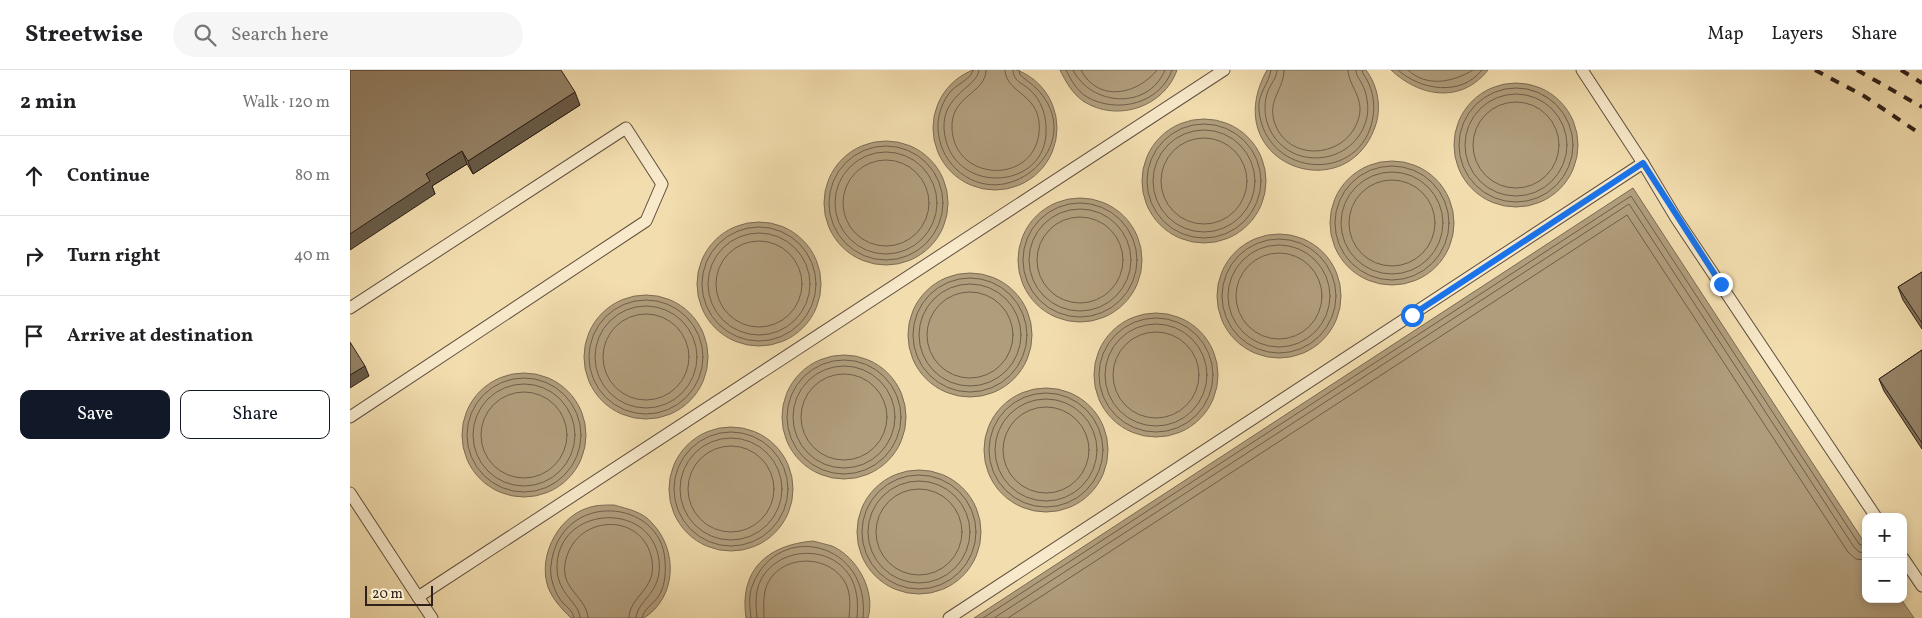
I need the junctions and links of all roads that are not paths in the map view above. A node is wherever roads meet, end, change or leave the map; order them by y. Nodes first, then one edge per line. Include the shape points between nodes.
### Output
1 (1224, 70) edge
2 (1582, 70) edge
3 (1643, 163) junction
4 (350, 308) edge
5 (350, 417) edge
6 (350, 493) edge
7 (1873, 513) edge
8 (1907, 564) edge
9 (1922, 586) edge
10 (418, 597) junction
11 (432, 618) edge
12 (950, 618) edge

1 - 10 lane
2 - 3 lane
3 - 7 lane via 1676,218
3 - 12 lane
4 - 5 lane via 626,128 662,184 646,221
6 - 10 lane
8 - 9 lane
10 - 11 lane

